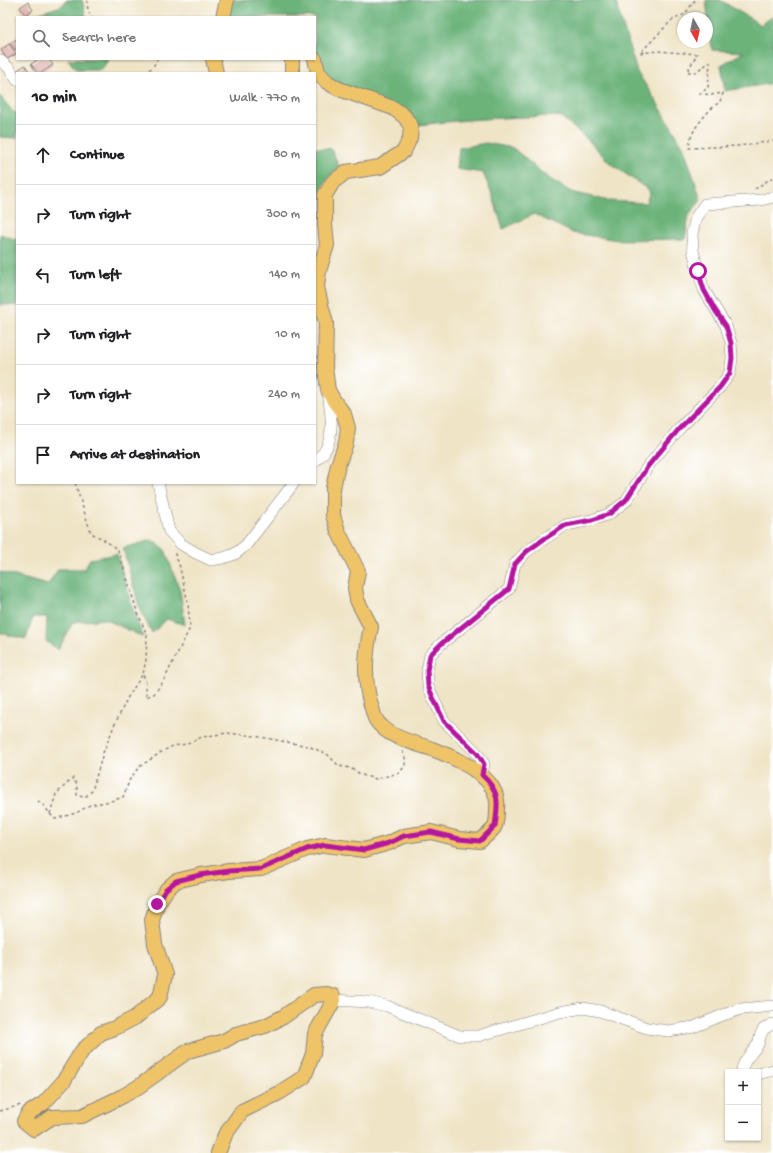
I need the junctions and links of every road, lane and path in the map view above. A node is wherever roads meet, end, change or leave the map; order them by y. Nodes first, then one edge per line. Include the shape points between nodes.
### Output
1 (87, 0) edge
2 (227, 0) edge
3 (695, 0) edge
4 (91, 16) edge
5 (223, 16) edge
6 (0, 60) edge
7 (156, 60) edge
8 (213, 60) edge
9 (292, 60) edge
10 (315, 60) edge
11 (146, 72) edge
12 (216, 72) edge
13 (292, 72) edge
14 (16, 78) edge
15 (773, 141) edge
16 (773, 197) edge
17 (328, 390) junction
18 (316, 460) edge
19 (75, 484) edge
20 (158, 484) edge
21 (293, 484) edge
22 (169, 531) junction
23 (143, 674) junction
24 (397, 736) junction
25 (482, 775) junction
26 (38, 801) dead end
27 (50, 814) junction
28 (334, 1000) junction
29 (773, 1006) edge
30 (773, 1024) edge
31 (742, 1069) edge
32 (773, 1070) edge
33 (761, 1073) edge
34 (218, 1153) edge

1 - 4 path
2 - 5 main road
3 - 15 path via 684,14 671,21 640,53 658,50 697,54 687,72 695,72 710,62 708,88 700,93 722,93 720,102 711,108 694,130 688,148 738,146
6 - 14 street
7 - 11 path via 153,67
8 - 12 main road
9 - 13 main road
10 - 17 main road via 318,72 327,82 339,89 393,108 404,116 411,126 410,138 404,151 380,167 346,172 333,182 326,195 327,245 317,287 326,323
16 - 25 street via 705,204 696,217 692,234 698,271 704,290 726,326 731,343 730,373 720,387 679,429 648,466 626,500 609,514 566,525 526,552 515,564 509,589 430,655 427,670 428,686 444,721 477,753 484,764
17 - 18 street via 330,437 324,452
17 - 24 main road via 344,414 348,428 333,488 332,515 358,571 355,588 357,600 371,627 367,650 368,696 375,719 386,731
19 - 23 path via 91,533 118,550 147,635
20 - 22 street
21 - 22 street via 246,545 235,554 211,560 181,544
22 - 23 path via 188,603 190,628 163,682 154,694 146,696
23 - 27 path via 114,726 92,791 85,797 77,796 77,785 73,778 56,794
24 - 25 main road via 451,757
24 - 27 path via 405,756 405,766 399,772 376,779 339,766 327,754 308,746 227,733 202,737 163,751 139,767 130,778 123,797 90,805 62,818 55,819
25 - 28 main road via 496,791 498,802 495,826 480,841 431,832 404,836 364,850 325,845 301,851 261,869 200,875 176,881 166,889 157,904 152,920 155,944 165,975 160,997 136,1017 101,1032 82,1051 63,1082 24,1121 34,1129 52,1117 82,1116 138,1087 188,1051 265,1026 283,1017 314,995 326,994 333,996
26 - 27 path
28 - 29 street via 387,1006 460,1036 478,1036 582,1008 600,1011 641,1027 668,1031 694,1027 741,1009
28 - 34 main road via 315,1034 313,1054 304,1077 242,1111 225,1135
30 - 31 street via 760,1034 759,1042 744,1061
32 - 33 street

